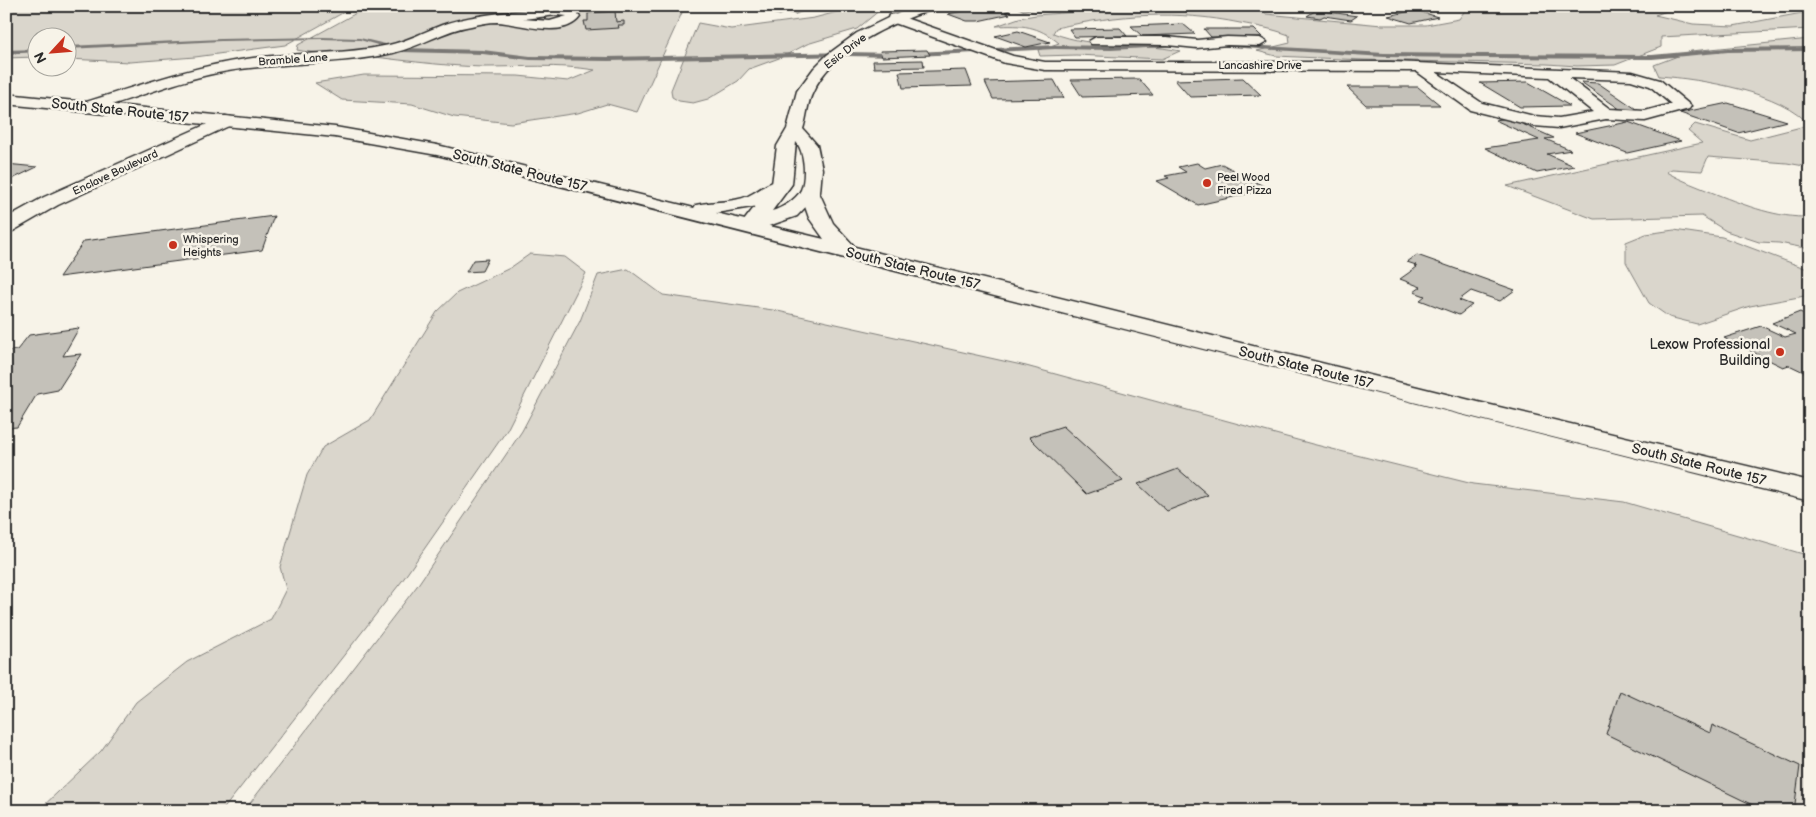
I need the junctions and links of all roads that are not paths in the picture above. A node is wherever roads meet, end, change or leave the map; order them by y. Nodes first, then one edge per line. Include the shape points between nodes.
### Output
1 (930, 6) edge
2 (894, 18) junction
3 (501, 19) dead end
4 (1096, 41) dead end
5 (1260, 42) dead end
6 (1196, 44) junction
7 (1215, 65) junction
8 (1552, 72) junction
9 (1418, 75) junction
10 (1306, 81) dead end
11 (6, 99) edge
12 (86, 107) junction
13 (1606, 114) junction
14 (225, 121) junction
15 (794, 130) junction
16 (781, 185) junction
17 (810, 192) junction
18 (687, 210) junction
19 (750, 226) junction
20 (6, 227) edge
21 (848, 252) junction
22 (1810, 491) edge

1 - 2 street, Esic Drive
2 - 7 street, Lancashire Drive via 1027,64
2 - 15 street, Esic Drive via 862,36 823,68 807,87
3 - 12 street, Bramble Lane via 446,28 391,49 224,67 177,78
4 - 6 street
5 - 6 street
6 - 7 street
7 - 9 street, Lancashire Drive
7 - 10 street via 1273,78
8 - 9 street, Lancashire Drive
8 - 13 street
8 - 13 street, Lancashire Drive via 1632,76 1655,84 1683,106 1645,116
9 - 13 street via 1441,81 1476,107 1534,120 1559,123
11 - 12 street, South State Route 157
12 - 14 street, South State Route 157
14 - 18 street, South State Route 157 via 335,132 413,145
14 - 20 street, Enclave Boulevard via 52,201
15 - 16 street, Esic Drive via 786,147
15 - 17 street via 808,146 813,170
16 - 18 street via 752,202
16 - 19 street, Esic Drive
17 - 19 street via 790,212
17 - 21 street via 816,213 831,236
18 - 19 street, South State Route 157
19 - 21 street, South State Route 157
21 - 22 street, South State Route 157

